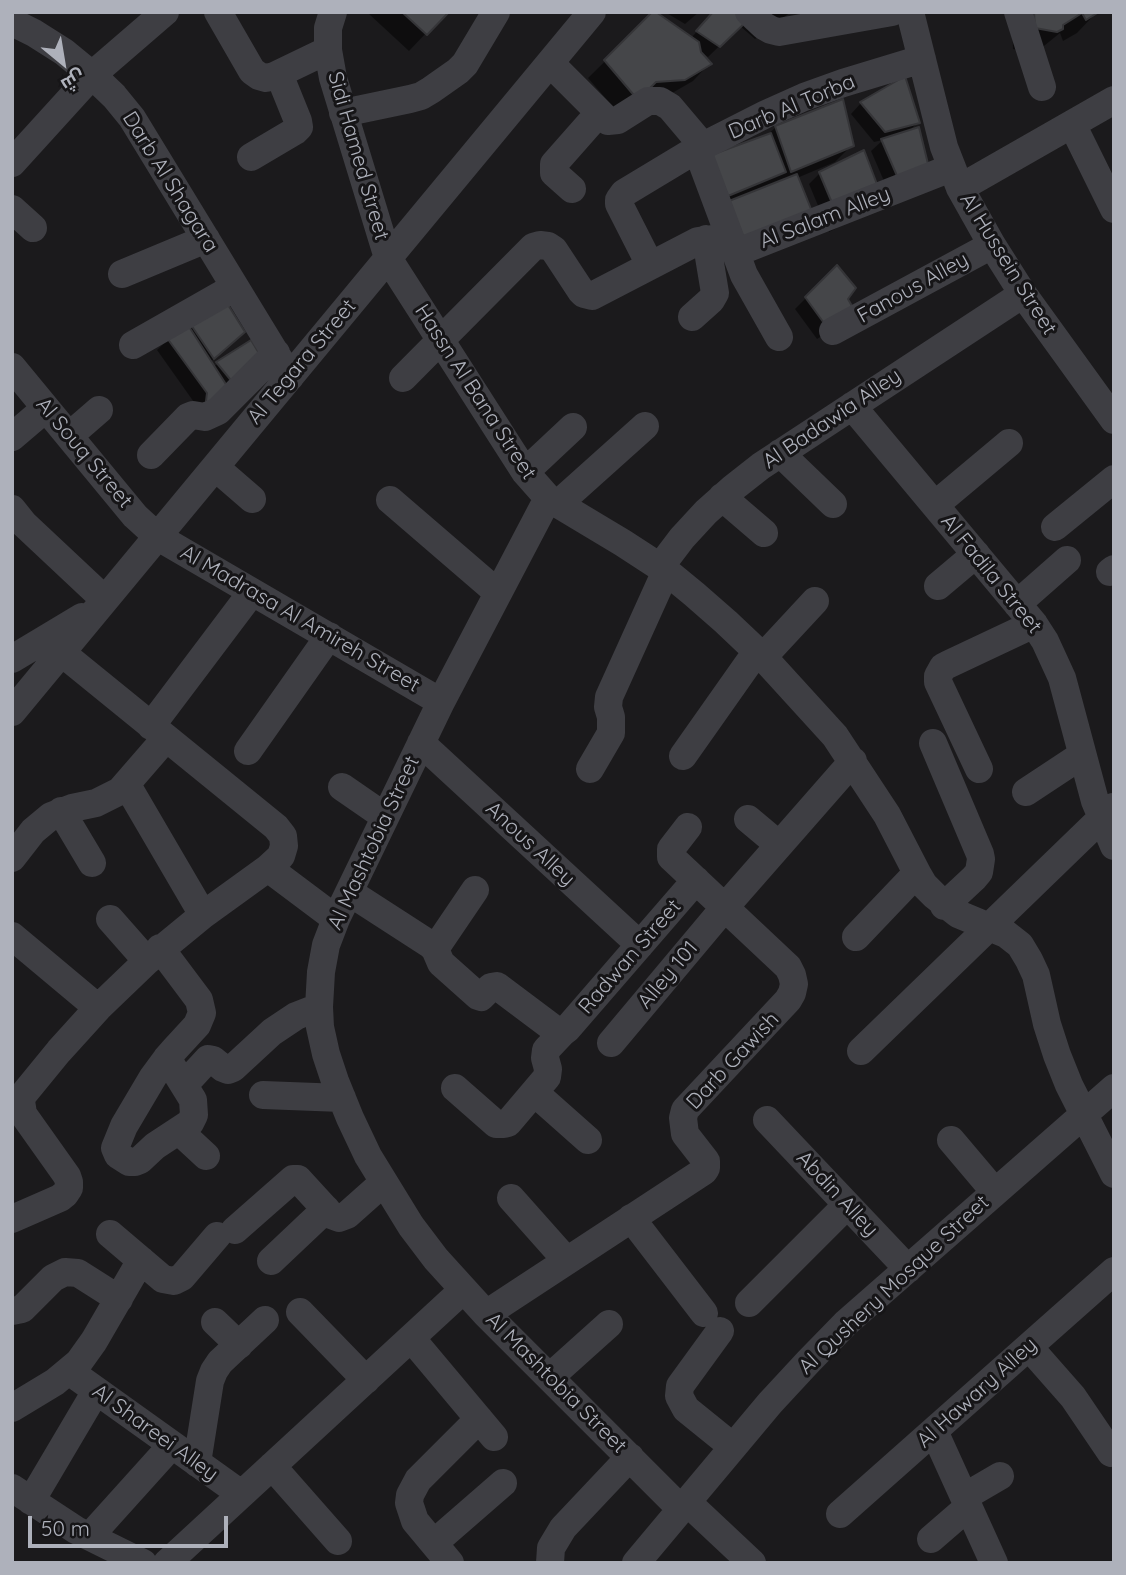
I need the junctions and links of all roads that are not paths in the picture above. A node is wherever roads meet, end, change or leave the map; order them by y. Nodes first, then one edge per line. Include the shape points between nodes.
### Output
1 (165, 12) edge
2 (218, 12) edge
3 (332, 12) edge
4 (496, 12) edge
5 (592, 12) edge
6 (749, 12) edge
7 (892, 12) edge
8 (910, 12) edge
9 (1018, 12) edge
10 (12, 23) edge
11 (328, 50) junction
12 (922, 59) junction
13 (550, 63) junction
14 (279, 74) junction
15 (92, 75) junction
16 (1042, 87) dead end
17 (1114, 100) edge
18 (343, 113) junction
19 (599, 113) junction
20 (1072, 124) junction
21 (700, 148) junction
22 (251, 157) dead end
23 (12, 163) edge
24 (956, 178) junction
25 (572, 189) dead end
26 (1114, 208) edge
27 (206, 239) junction
28 (706, 239) junction
29 (992, 245) junction
30 (734, 249) junction
31 (388, 258) junction
32 (650, 265) junction
33 (122, 274) dead end
34 (235, 287) junction
35 (1023, 294) junction
36 (692, 317) dead end
37 (834, 331) dead end
38 (779, 337) dead end
39 (440, 340) junction
40 (133, 345) dead end
41 (276, 353) junction
42 (12, 367) edge
43 (290, 377) junction
44 (402, 378) dead end
45 (852, 405) junction
46 (46, 408) junction
47 (99, 410) dead end
48 (1114, 420) edge
49 (645, 426) dead end
50 (573, 427) dead end
51 (69, 436) junction
52 (12, 437) edge
53 (1009, 443) dead end
54 (780, 453) junction
55 (151, 455) dead end
56 (215, 467) junction
57 (525, 472) junction
58 (1114, 480) edge
59 (722, 497) junction
60 (252, 499) dead end
61 (390, 500) dead end
62 (553, 501) junction
63 (833, 504) dead end
64 (935, 505) junction
65 (12, 509) edge
66 (1055, 527) dead end
67 (764, 533) dead end
68 (158, 537) junction
69 (976, 554) junction
70 (1067, 560) dead end
71 (663, 569) junction
72 (938, 586) dead end
73 (252, 592) junction
74 (498, 593) junction
75 (815, 601) dead end
76 (103, 603) junction
77 (1025, 614) junction
78 (329, 636) junction
79 (62, 653) junction
80 (760, 654) junction
81 (12, 659) edge
82 (441, 702) junction
83 (12, 712) edge
84 (158, 732) junction
85 (421, 743) junction
86 (933, 743) dead end
87 (248, 751) dead end
88 (1082, 755) junction
89 (683, 756) dead end
90 (853, 761) junction
91 (590, 769) dead end
92 (979, 769) dead end
93 (127, 785) junction
94 (342, 787) dead end
95 (1026, 792) dead end
96 (61, 811) junction
97 (1107, 813) edge
98 (384, 816) junction
99 (748, 819) dead end
100 (688, 827) dead end
101 (779, 845) junction
102 (1114, 846) edge
103 (12, 858) edge
104 (92, 863) dead end
105 (268, 869) junction
106 (917, 873) junction
107 (696, 880) junction
108 (475, 890) dead end
109 (349, 892) junction
110 (944, 906) junction
111 (725, 907) junction
112 (203, 915) junction
113 (110, 919) dead end
114 (335, 919) junction
115 (989, 926) junction
116 (12, 936) edge
117 (856, 937) dead end
118 (640, 945) junction
119 (435, 948) junction
120 (153, 955) junction
121 (319, 1007) junction
122 (98, 1009) junction
123 (563, 1032) junction
124 (611, 1043) dead end
125 (862, 1051) dead end
126 (167, 1058) junction
127 (184, 1085) junction
128 (454, 1088) dead end
129 (1114, 1088) edge
130 (535, 1093) junction
131 (262, 1095) dead end
132 (342, 1098) junction
133 (1084, 1115) junction
134 (767, 1120) dead end
135 (179, 1131) junction
136 (588, 1140) dead end
137 (951, 1140) dead end
138 (206, 1156) dead end
139 (1114, 1174) edge
140 (383, 1183) junction
141 (995, 1192) junction
142 (511, 1198) dead end
143 (847, 1205) junction
144 (326, 1209) junction
145 (631, 1218) junction
146 (12, 1219) edge
147 (110, 1234) dead end
148 (141, 1260) junction
149 (271, 1261) dead end
150 (567, 1261) junction
151 (908, 1269) junction
152 (1114, 1271) edge
153 (463, 1290) junction
154 (119, 1299) junction
155 (749, 1303) dead end
156 (12, 1311) edge
157 (300, 1312) dead end
158 (486, 1314) junction
159 (265, 1320) dead end
160 (215, 1322) dead end
161 (609, 1324) dead end
162 (411, 1338) junction
163 (239, 1345) junction
164 (1029, 1347) junction
165 (69, 1371) junction
166 (550, 1377) junction
167 (366, 1380) junction
168 (96, 1391) junction
169 (12, 1408) edge
170 (934, 1431) junction
171 (172, 1445) junction
172 (733, 1447) junction
173 (1111, 1453) dead end
174 (630, 1457) junction
175 (197, 1463) junction
176 (272, 1466) junction
177 (1000, 1476) dead end
178 (503, 1483) dead end
179 (21, 1494) edge
180 (241, 1494) junction
181 (966, 1502) junction
182 (684, 1505) junction
183 (840, 1514) dead end
184 (90, 1536) junction
185 (931, 1539) dead end
186 (338, 1541) dead end
187 (442, 1553) edge
188 (143, 1563) edge
189 (167, 1563) edge
190 (550, 1563) edge
191 (636, 1563) edge
192 (751, 1563) edge
193 (994, 1563) edge

1 - 15 street
2 - 14 street via 252,71 266,78
3 - 11 street, Sidi Hamed Street
4 - 18 street via 466,64 431,90
5 - 13 street, Al Tegara Street
6 - 7 street via 779,32
8 - 12 street, Al Hussein Street
9 - 16 street
10 - 15 street, Darb Al Shagara via 64,52
11 - 14 street
11 - 18 street, Sidi Hamed Street
12 - 21 street, Darb Al Torba via 804,97
12 - 24 street, Al Hussein Street
13 - 19 street
13 - 31 street, Al Tegara Street
14 - 22 street via 299,127
15 - 23 street
15 - 27 street, Darb Al Shagara via 132,118
17 - 20 street, Al Salam Alley
18 - 31 street, Sidi Hamed Street
19 - 21 street, Darb Al Torba via 608,121 618,120 641,104 660,101 670,107
19 - 25 street via 554,164 554,173
20 - 24 street, Al Salam Alley
20 - 26 street
21 - 30 street
21 - 32 street, Darb Al Torba via 619,200
24 - 29 street, Al Hussein Street
24 - 30 street, Al Salam Alley
27 - 33 street
27 - 34 street, Darb Al Shagara
28 - 30 street, Al Salam Alley
28 - 32 street
28 - 36 street via 715,293
29 - 35 street, Al Hussein Street
29 - 37 street, Fanous Alley
30 - 38 street
31 - 39 street, Hassn Al Bana Street
31 - 43 street, Al Tegara Street
32 - 39 street via 588,296 554,250 533,247
34 - 40 street
34 - 41 street, Darb Al Shagara
35 - 45 street, Al Badawia Alley
35 - 48 street, Al Hussein Street
39 - 44 street
39 - 57 street, Hassn Al Bana Street
41 - 43 street, Darb Al Shagara
41 - 55 street via 218,411 188,417
42 - 46 street, Al Souq Street
43 - 56 street, Al Tegara Street
45 - 54 street, Al Badawia Alley
45 - 64 street, Al Fadila Street
46 - 51 street, Al Souq Street
46 - 52 street
47 - 51 street
49 - 62 street
50 - 57 street
51 - 68 street, Al Souq Street
53 - 64 street
54 - 59 street, Al Badawia Alley
54 - 63 street
56 - 60 street
56 - 68 street, Al Tegara Street
57 - 62 street, Hassn Al Bana Street
58 - 66 street
59 - 67 street
59 - 71 street, Al Badawia Alley via 682,538
61 - 74 street
62 - 71 street, Hassn Al Bana Street
62 - 74 street, Al Mashtobia Street
64 - 69 street, Al Fadila Street
65 - 76 street
68 - 73 street, Al Madrasa Al Amireh Street
68 - 76 street, Al Tegara Street
69 - 72 street
69 - 77 street, Al Fadila Street
70 - 77 street
71 - 80 street, Hassn Al Bana Street
71 - 91 street, Al Badawia Alley via 609,697 611,733
73 - 78 street, Al Madrasa Al Amireh Street
73 - 84 street
74 - 82 street, Al Mashtobia Street
75 - 80 street
76 - 79 street, Al Tegara Street
76 - 81 street
77 - 88 street, Al Fadila Street via 1062,678
77 - 92 street via 947,664 938,676
78 - 82 street, Al Madrasa Al Amireh Street
78 - 87 street
79 - 83 street, Al Tegara Street
79 - 84 street
80 - 89 street
80 - 90 street, Hassn Al Bana Street
82 - 85 street, Al Mashtobia Street
84 - 93 street
84 - 105 street via 276,827 284,846
85 - 98 street, Al Mashtobia Street
85 - 118 street, Anous Alley
86 - 110 street via 981,859 979,872
88 - 95 street
88 - 97 street, Al Fadila Street
90 - 101 street, Alley 101
90 - 106 street, Hassn Al Bana Street
93 - 96 street via 96,803
93 - 112 street
94 - 98 street
96 - 103 street via 33,831
96 - 104 street
97 - 102 street, Al Fadila Street
97 - 115 street
98 - 109 street, Al Mashtobia Street
99 - 101 street
100 - 107 street, Darb Gawish via 670,855
101 - 111 street, Alley 101
105 - 112 street
105 - 114 street
106 - 110 street, Hassn Al Bana Street
106 - 117 street
107 - 111 street, Darb Gawish
107 - 118 street, Radwan Street
108 - 119 street
109 - 114 street, Al Mashtobia Street
109 - 119 street
110 - 115 street, Hassn Al Bana Street
111 - 124 street, Alley 101
111 - 145 street, Darb Gawish via 788,967 792,993 685,1111 682,1126 706,1168
112 - 120 street
113 - 120 street
114 - 121 street, Al Mashtobia Street via 321,972
115 - 125 street
115 - 133 street, Hassn Al Bana Street via 1020,945 1029,960 1056,1055
116 - 122 street
118 - 123 street, Radwan Street
119 - 123 street via 441,963 478,996 497,986
120 - 122 street
120 - 126 street via 199,1000 202,1013
121 - 127 street via 272,1032 233,1068 208,1059
121 - 132 street, Al Mashtobia Street via 326,1054
122 - 146 street via 21,1101 23,1114 67,1176 69,1188 60,1198
123 - 130 street, Radwan Street via 546,1050 548,1073
126 - 127 street
126 - 135 street via 137,1101 115,1148 118,1155 135,1162
127 - 135 street via 195,1110 190,1123
128 - 130 street via 500,1125 508,1123
129 - 133 street, Al Qushery Mosque Street
130 - 136 street
131 - 132 street
132 - 140 street, Al Mashtobia Street
133 - 139 street, Hassn Al Bana Street
133 - 141 street, Al Qushery Mosque Street
134 - 143 street, Abdin Alley
135 - 138 street
137 - 141 street
140 - 144 street via 344,1217 335,1217
140 - 153 street, Al Mashtobia Street
141 - 151 street, Al Qushery Mosque Street
142 - 150 street
143 - 151 street, Abdin Alley
143 - 155 street
144 - 148 street via 293,1179 174,1282 163,1279
144 - 149 street
145 - 150 street, Darb Gawish
145 - 172 street via 712,1322 680,1386 680,1396 687,1409
147 - 148 street
148 - 154 street
150 - 158 street, Darb Gawish
151 - 172 street, Al Qushery Mosque Street via 817,1352
152 - 164 street, Al Hawary Alley
153 - 158 street, Al Mashtobia Street
153 - 162 street
154 - 156 street via 78,1273 65,1272 22,1309
154 - 165 street
157 - 167 street
158 - 166 street, Al Mashtobia Street
159 - 163 street
160 - 163 street
161 - 166 street
162 - 167 street
162 - 187 street via 487,1428 418,1480 410,1495 415,1521
163 - 175 street via 220,1362 210,1381
164 - 170 street, Al Hawary Alley
164 - 173 street via 1073,1397
165 - 168 street, Al Shareei Alley
165 - 169 street
166 - 174 street, Al Mashtobia Street
167 - 176 street
168 - 171 street, Al Shareei Alley
168 - 179 street
170 - 181 street
170 - 183 street, Al Hawary Alley
171 - 175 street, Al Shareei Alley
171 - 184 street
172 - 182 street, Al Qushery Mosque Street
174 - 182 street, Al Mashtobia Street
174 - 190 street via 563,1528 551,1548
175 - 180 street, Al Shareei Alley
176 - 180 street
176 - 186 street
177 - 181 street
178 - 187 street
179 - 184 street
180 - 189 street
181 - 185 street
181 - 193 street
182 - 191 street, Al Qushery Mosque Street
182 - 192 street, Al Mashtobia Street
184 - 188 street

